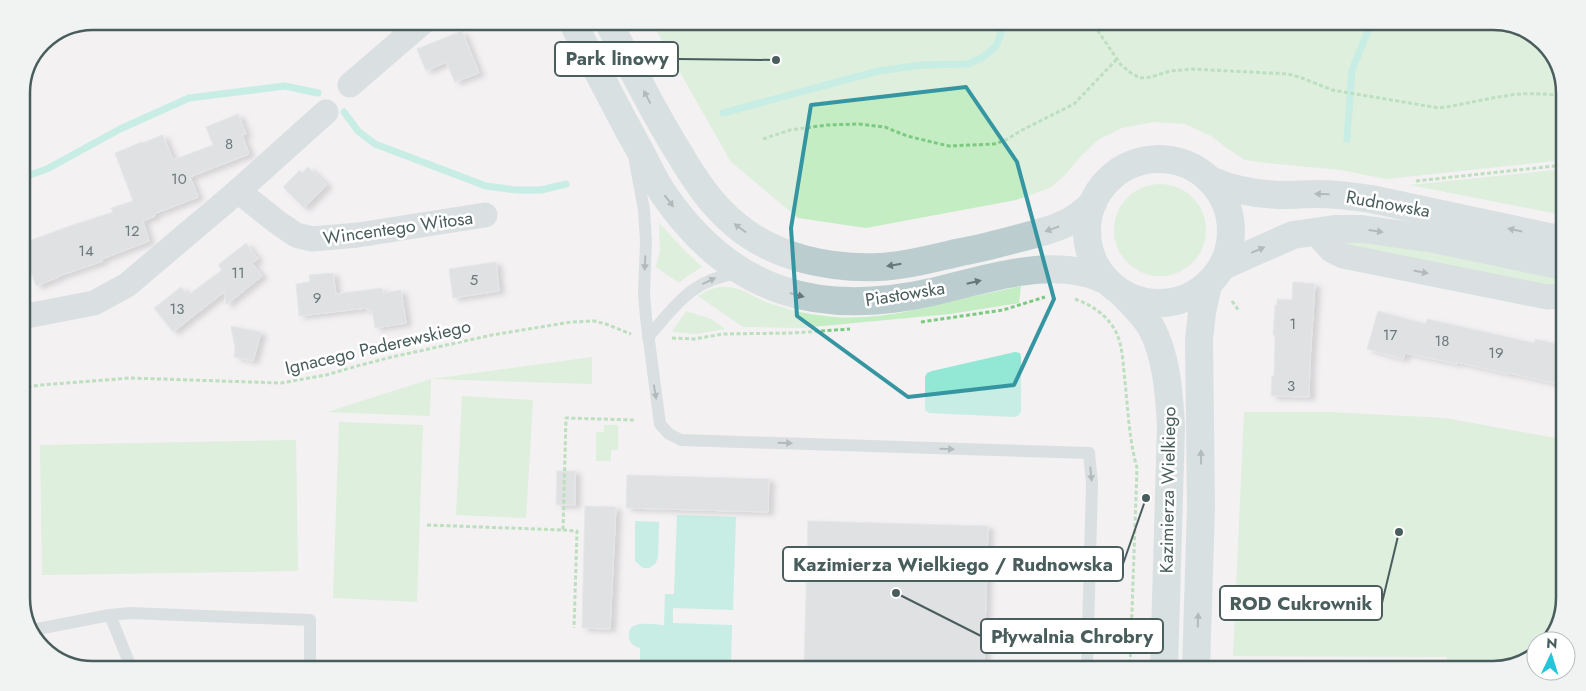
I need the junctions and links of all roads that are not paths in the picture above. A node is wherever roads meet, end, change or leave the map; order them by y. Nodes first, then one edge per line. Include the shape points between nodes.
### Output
1 (414, 30) edge
2 (576, 30) edge
3 (613, 30) edge
4 (350, 85) dead end
5 (326, 112) dead end
6 (628, 128) junction
7 (1212, 182) junction
8 (238, 191) junction
9 (1093, 203) junction
10 (485, 216) dead end
11 (1314, 231) junction
12 (1556, 239) edge
13 (1556, 265) edge
14 (745, 272) junction
15 (1216, 275) junction
16 (1115, 287) junction
17 (1556, 296) edge
18 (30, 315) edge
19 (648, 337) junction
20 (110, 615) junction
21 (38, 629) edge
22 (128, 661) edge
23 (310, 661) edge
24 (1087, 661) edge
25 (1164, 661) edge
26 (1196, 661) edge

1 - 4 street
2 - 6 main road, Piastowska
9 -> 3 main road, Piastowska via 1077,218 1049,231 919,261 881,267 848,267 797,257 762,243 737,227 715,206 698,185 664,128
5 - 8 street
6 -> 14 main road, Piastowska via 664,195 694,232 722,258
6 -> 19 lane via 644,210 644,294
7 - 9 main road via 1191,166 1153,159 1128,166 1117,173 1107,181
12 -> 7 main road, Rudnowska via 1371,199 1252,193
7 - 15 main road via 1226,203 1232,228 1231,241
8 - 10 street, Wincentego Witosa via 296,235 312,239
8 - 18 street via 127,285 94,302
9 - 16 main road via 1088,216 1088,244 1098,269
11 -> 13 main road, Rudnowska via 1362,229 1434,239
15 -> 11 main road, Rudnowska via 1293,235
11 -> 17 street via 1331,250 1343,256
14 -> 16 main road, Piastowska via 758,281 796,295 852,302 894,299 1041,270 1086,273
19 -> 14 lane via 694,288 723,275
15 - 16 main road via 1189,297 1167,303 1145,302
26 -> 15 main road, Kazimierza Wielkiego via 1202,507 1199,340 1202,312
16 - 25 main road, Kazimierza Wielkiego via 1139,312 1158,342 1169,396 1171,426
19 -> 24 lane via 660,424 681,440 1089,453 1092,483
20 - 21 lane
20 - 22 lane
20 - 23 lane via 310,620

